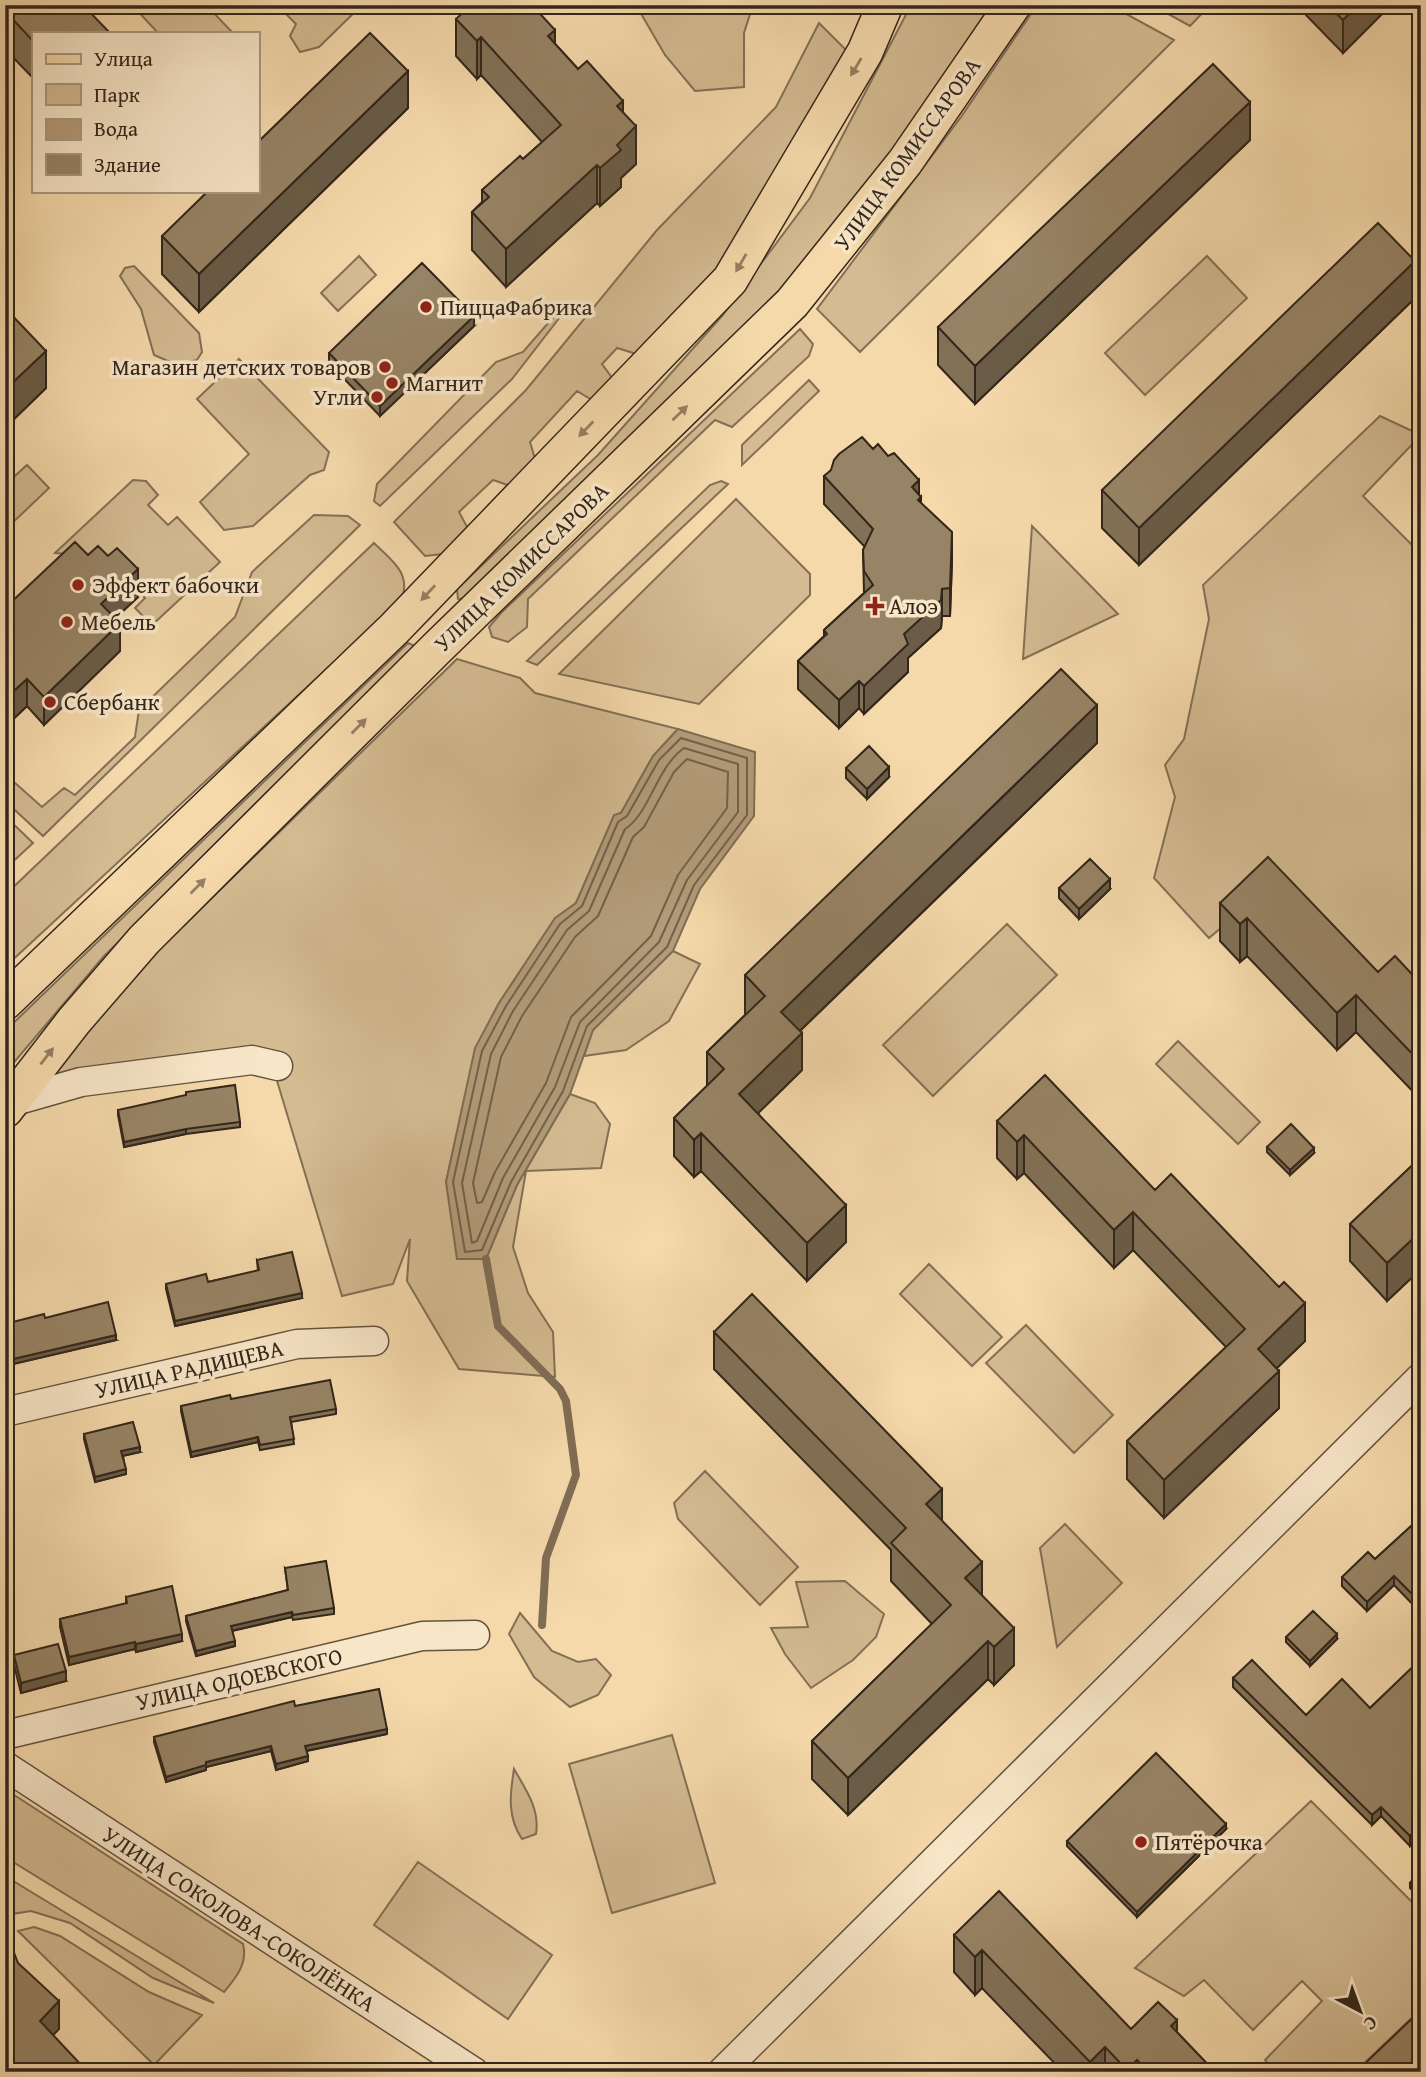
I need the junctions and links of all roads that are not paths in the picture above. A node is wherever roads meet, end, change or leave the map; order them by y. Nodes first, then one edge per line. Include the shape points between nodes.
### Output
1 (885, 5) edge
2 (1013, 5) edge
3 (5, 1002) edge
4 (278, 1066) dead end
5 (8, 1106) edge
6 (374, 1341) dead end
7 (1421, 1377) edge
8 (5, 1412) edge
9 (475, 1635) dead end
10 (5, 1735) edge
11 (5, 1766) edge
12 (474, 2072) edge
13 (722, 2072) edge

1 -> 3 main road, УЛИЦА КОМИССАРОВА via 865,52 730,280 394,629
5 -> 2 main road, УЛИЦА КОМИССАРОВА via 144,940 792,303 905,162
4 - 5 street via 252,1060 81,1082
6 - 8 street, УЛИЦА РАДИЩЕВА via 297,1344
7 - 13 street
9 - 10 street, УЛИЦА ОДОЕВСКОГО via 422,1636
11 - 12 street, УЛИЦА СОКОЛОВА-СОКОЛЁНКА

